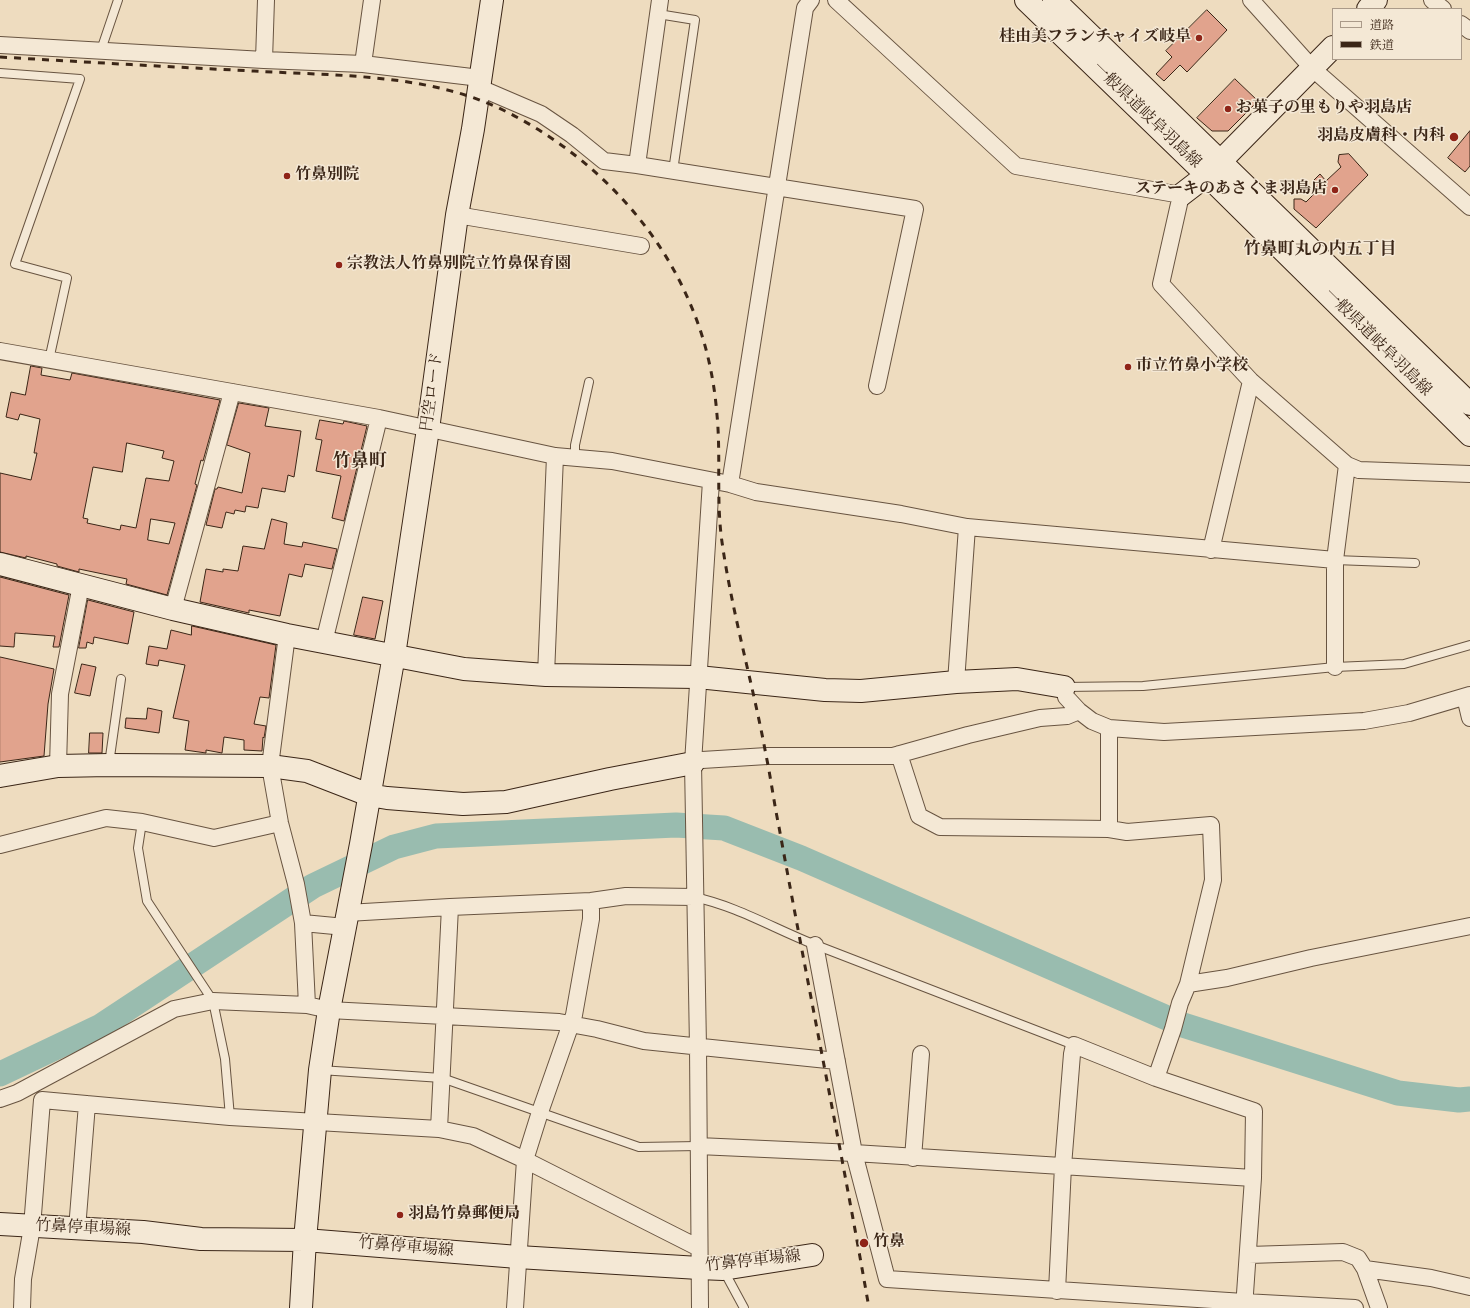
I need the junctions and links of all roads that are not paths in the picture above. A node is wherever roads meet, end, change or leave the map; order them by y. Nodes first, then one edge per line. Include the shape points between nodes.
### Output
1 (118, 0) edge
2 (266, 0) edge
3 (372, 0) edge
4 (492, 0) edge
5 (836, 0) edge
6 (1026, 0) edge
7 (1054, 0) edge
8 (1251, 0) edge
9 (1376, 0) edge
10 (1432, 0) edge
11 (805, 3) edge
12 (660, 7) edge
13 (1369, 8) edge
14 (1442, 8) edge
15 (1462, 25) edge
16 (1470, 32) edge
17 (0, 44) edge
18 (1332, 48) edge
19 (101, 50) junction
20 (264, 60) junction
21 (363, 64) junction
22 (1313, 69) junction
23 (0, 73) edge
24 (479, 83) junction
25 (637, 165) junction
26 (1214, 168) junction
27 (673, 171) junction
28 (777, 187) junction
29 (1181, 195) junction
30 (1470, 207) edge
31 (457, 215) junction
32 (641, 246) dead end
33 (0, 351) edge
34 (49, 360) junction
35 (1251, 381) junction
36 (589, 382) dead end
37 (877, 386) dead end
38 (232, 392) junction
39 (1470, 404) edge
40 (379, 418) junction
41 (428, 429) junction
42 (1470, 435) edge
43 (555, 456) junction
44 (576, 458) junction
45 (1347, 465) junction
46 (1470, 474) edge
47 (711, 481) junction
48 (730, 484) junction
49 (967, 527) junction
50 (1211, 550) junction
51 (1335, 560) junction
52 (1415, 563) dead end
53 (0, 564) edge
54 (81, 585) junction
55 (173, 609) junction
56 (287, 635) junction
57 (324, 642) junction
58 (1470, 645) edge
59 (394, 655) junction
60 (1335, 668) junction
61 (546, 675) junction
62 (698, 677) junction
63 (121, 679) dead end
64 (956, 682) junction
65 (1064, 687) junction
66 (1467, 696) edge
67 (1079, 711) junction
68 (1470, 718) edge
69 (1109, 728) junction
70 (899, 754) junction
71 (693, 763) junction
72 (109, 765) junction
73 (58, 766) junction
74 (270, 766) junction
75 (0, 776) edge
76 (369, 795) junction
77 (142, 822) junction
78 (280, 823) junction
79 (1109, 829) junction
80 (0, 845) edge
81 (694, 897) junction
82 (591, 901) junction
83 (450, 907) junction
84 (302, 916) junction
85 (346, 920) junction
86 (1470, 926) edge
87 (816, 945) junction
88 (1188, 984) junction
89 (214, 1001) junction
90 (306, 1005) junction
91 (329, 1010) junction
92 (445, 1016) junction
93 (570, 1023) junction
94 (1074, 1045) junction
95 (698, 1047) junction
96 (921, 1054) dead end
97 (837, 1061) junction
98 (320, 1070) junction
99 (442, 1078) junction
100 (1156, 1078) junction
101 (17, 1093) junction
102 (0, 1100) edge
103 (42, 1100) junction
104 (87, 1104) junction
105 (540, 1112) junction
106 (230, 1117) junction
107 (314, 1122) junction
108 (439, 1129) junction
109 (698, 1146) junction
110 (854, 1153) junction
111 (913, 1158) junction
112 (525, 1160) junction
113 (1063, 1166) junction
114 (1253, 1178) junction
115 (0, 1224) edge
116 (32, 1227) junction
117 (77, 1229) junction
118 (304, 1240) junction
119 (1248, 1255) junction
120 (812, 1256) dead end
121 (518, 1257) junction
122 (699, 1258) junction
123 (723, 1268) junction
124 (1366, 1269) junction
125 (1470, 1287) edge
126 (1057, 1291) junction
127 (1244, 1305) edge
128 (22, 1308) edge
129 (301, 1308) edge
130 (514, 1308) edge
131 (700, 1308) edge
132 (744, 1308) edge
133 (1355, 1308) edge
134 (1379, 1308) edge

1 - 19 lane
2 - 20 street
3 - 21 street
4 - 24 street, 円空ロード
5 - 29 street via 1016,166
6 - 26 street, 一般県道岐阜羽島線
7 - 26 street, 一般県道岐阜羽島線
8 - 22 street
9 - 13 street
10 - 14 street
11 - 28 street
12 - 25 street
12 - 27 lane via 695,20
15 - 16 street
17 - 19 street
18 - 22 street
19 - 20 street
20 - 21 street
21 - 24 street
22 - 26 street
22 - 30 street
23 - 34 lane via 80,79 15,264 68,278
24 - 25 street via 541,114 604,161
24 - 31 street, 円空ロード
25 - 27 street
26 - 29 street
26 - 39 street, 一般県道岐阜羽島線
26 - 42 street, 一般県道岐阜羽島線
27 - 28 street
28 - 37 street via 915,209
28 - 48 street
29 - 35 street via 1161,284
31 - 32 street
31 - 41 street, 円空ロード
33 - 34 street
34 - 38 street
35 - 45 street
35 - 50 street
36 - 44 lane via 575,445
38 - 40 street
38 - 55 street
40 - 41 street
40 - 57 street
41 - 43 street
41 - 59 street, 円空ロード
43 - 44 street
43 - 61 street
44 - 47 street via 612,461
45 - 46 street via 1359,470
45 - 51 street
47 - 48 street
47 - 62 street
48 - 49 street via 756,492 901,514
49 - 50 street
49 - 64 street
50 - 51 street
51 - 52 lane
51 - 60 street
53 - 54 street
54 - 55 street
54 - 73 street via 60,694
55 - 56 street
56 - 57 street
56 - 74 street
57 - 59 street
58 - 60 lane via 1404,664
59 - 61 street via 464,669
59 - 76 street, 円空ロード
60 - 65 lane via 1143,686
61 - 62 street
62 - 64 street via 861,691
62 - 71 street
63 - 72 lane
64 - 65 street via 1017,679
65 - 67 street via 1066,697
66 - 68 street
66 - 69 street via 1408,713 1364,721 1164,732
67 - 69 street
67 - 70 street via 1067,716 1033,719
69 - 79 street
70 - 71 street via 767,756 702,760
70 - 79 street via 919,816 940,827
71 - 76 street via 506,802 463,804
71 - 81 street
72 - 73 street
72 - 74 street
73 - 75 street
74 - 76 street via 307,771
74 - 78 street
76 - 85 street, 円空ロード
77 - 78 street via 214,838
77 - 80 street via 106,818
77 - 89 lane via 138,848 147,902
78 - 84 street
79 - 88 street via 1127,832 1211,825 1213,880
81 - 82 street via 626,896
81 - 87 lane via 715,901
81 - 95 street
82 - 83 street
82 - 93 street via 591,919 574,1015
83 - 85 street
83 - 92 street
84 - 85 street
84 - 90 street
85 - 91 street, 円空ロード
86 - 88 street
87 - 94 lane
87 - 97 street
88 - 100 street
89 - 90 street
89 - 101 street via 174,1009
89 - 106 lane via 225,1059
90 - 91 street
91 - 92 street
91 - 98 street, 円空ロード
92 - 93 street
92 - 99 street
93 - 95 street via 644,1042
93 - 105 street
94 - 100 street
94 - 113 street
95 - 97 street
95 - 109 street
96 - 111 street
97 - 110 street
98 - 99 lane
98 - 107 street, 円空ロード
99 - 105 lane
99 - 108 street
100 - 114 street via 1254,1111
101 - 102 street
101 - 103 street
103 - 104 street
103 - 116 street
104 - 106 street
104 - 117 street
105 - 109 lane via 639,1147
105 - 112 street
106 - 107 street
107 - 108 street
107 - 118 street, 円空ロード
108 - 112 street via 473,1136
109 - 110 street
109 - 122 street
110 - 111 street
110 - 126 street via 887,1279
111 - 113 street
112 - 121 street
112 - 122 street
113 - 114 street
113 - 126 street
114 - 119 street
115 - 116 street, 竹鼻停車場線
116 - 117 street, 竹鼻停車場線
116 - 128 street via 23,1278
117 - 118 street, 竹鼻停車場線 via 142,1232 202,1239
118 - 121 street, 竹鼻停車場線
118 - 129 street, 円空ロード
119 - 124 street via 1343,1252 1358,1258
119 - 127 street
120 - 123 street, 竹鼻停車場線
121 - 122 street, 竹鼻停車場線
121 - 130 street
122 - 123 street, 竹鼻停車場線
122 - 131 street
123 - 132 lane
124 - 125 street via 1431,1278
124 - 134 street
126 - 127 street
127 - 133 street

